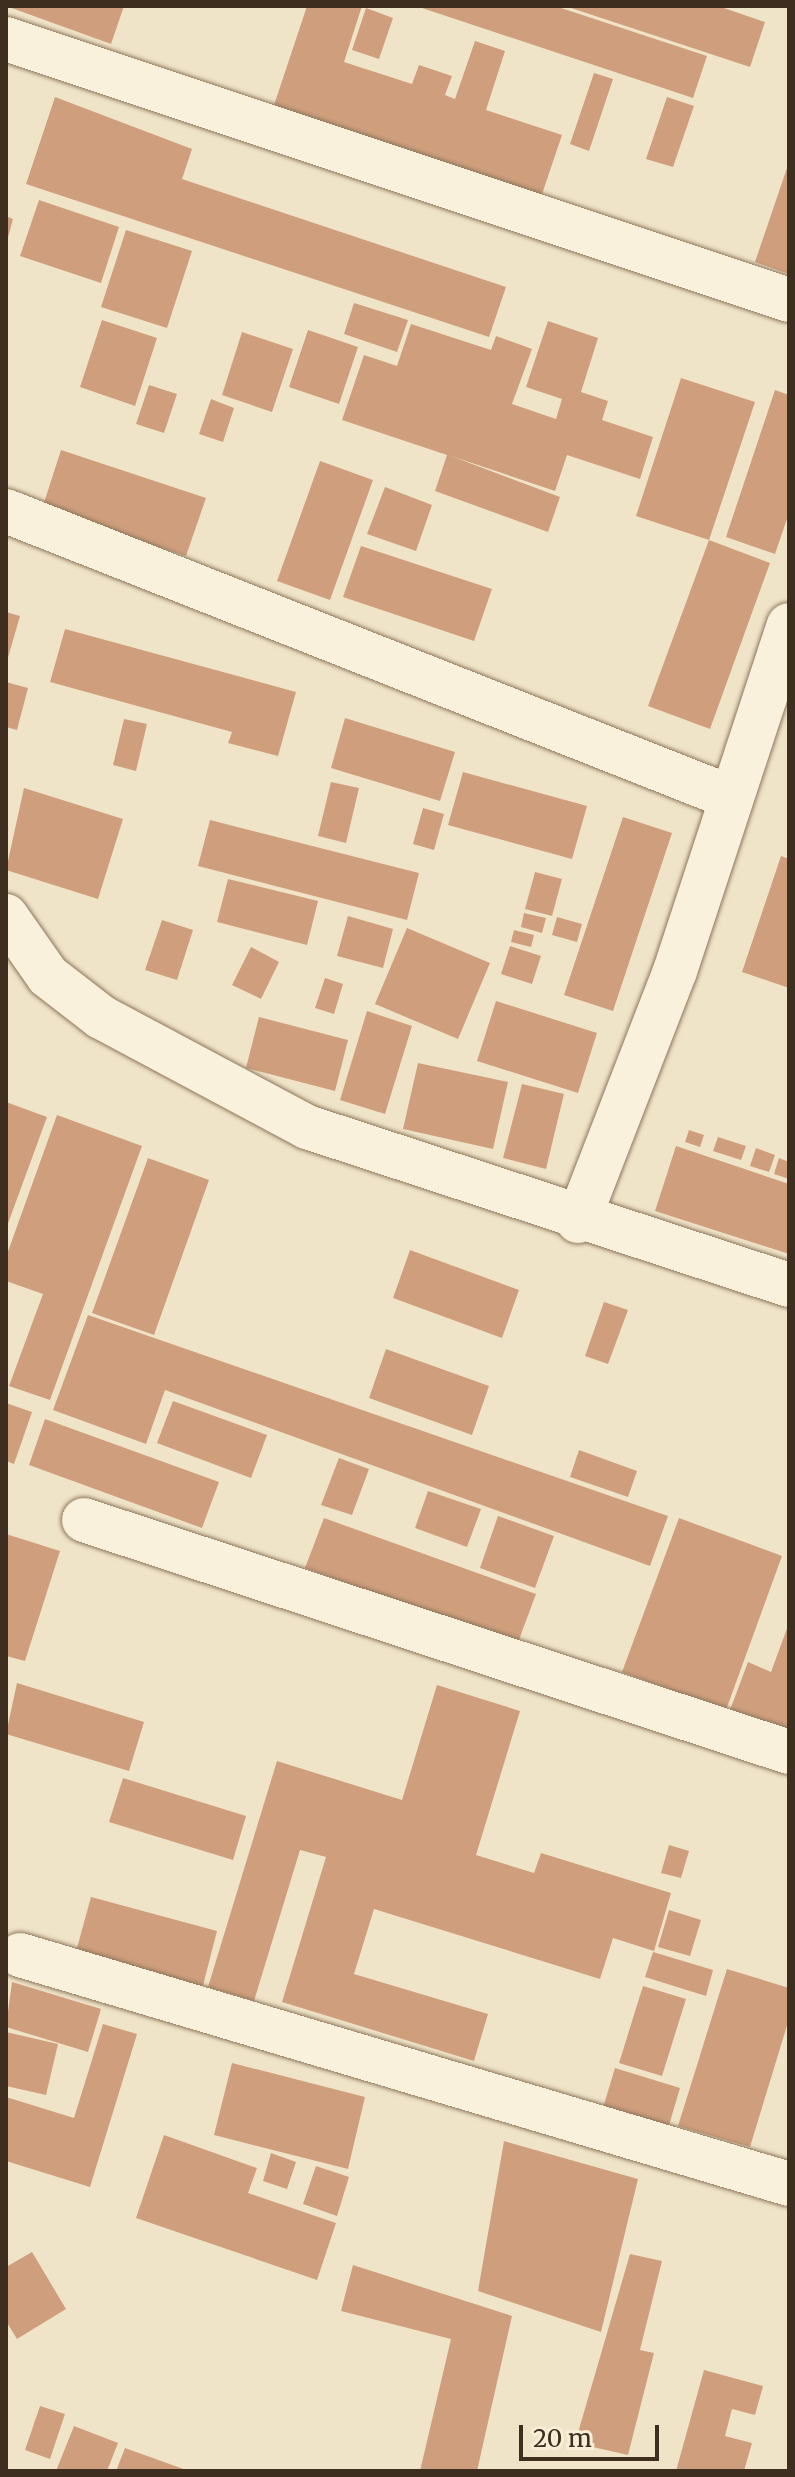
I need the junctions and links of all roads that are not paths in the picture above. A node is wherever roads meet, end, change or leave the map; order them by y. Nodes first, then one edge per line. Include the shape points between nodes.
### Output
1 (6, 39) edge
2 (789, 300) edge
3 (6, 511) edge
4 (789, 625) edge
5 (730, 797) junction
6 (6, 916) edge
7 (578, 1221) junction
8 (789, 1285) edge
9 (84, 1520) dead end
10 (789, 1752) edge
11 (20, 1955) dead end
12 (789, 2184) edge

1 - 2 street
3 - 5 street
4 - 5 street
5 - 7 street via 675,971
6 - 7 street via 48,976 164,1053 307,1127
7 - 8 street
9 - 10 street
11 - 12 street

